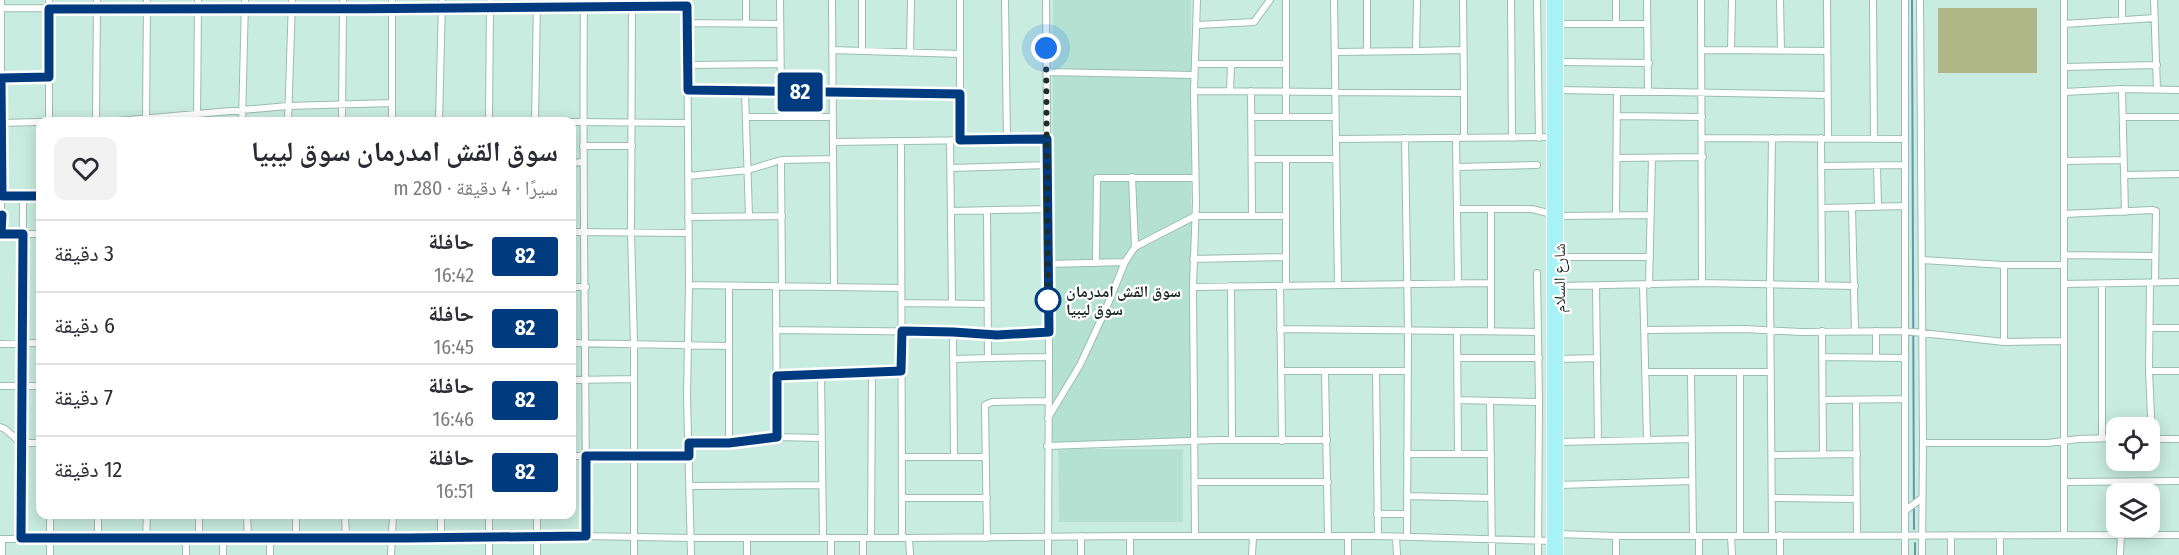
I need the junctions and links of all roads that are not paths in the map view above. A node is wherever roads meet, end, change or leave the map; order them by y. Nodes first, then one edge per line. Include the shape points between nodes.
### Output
1 (1, 0) edge
2 (49, 0) edge
3 (97, 0) edge
4 (147, 0) edge
5 (198, 0) edge
6 (245, 0) edge
7 (292, 0) edge
8 (343, 0) edge
9 (490, 0) edge
10 (537, 0) edge
11 (584, 0) edge
12 (746, 0) edge
13 (780, 0) edge
14 (832, 0) edge
15 (862, 0) edge
16 (911, 0) edge
17 (960, 0) edge
18 (1005, 0) edge
19 (1046, 0) edge
20 (1197, 0) edge
21 (1270, 0) edge
22 (1286, 0) edge
23 (1334, 0) edge
24 (1367, 0) edge
25 (1417, 0) edge
26 (1463, 0) edge
27 (1511, 0) edge
28 (1538, 0) edge
29 (1551, 0) edge
30 (1559, 0) edge
31 (1616, 0) edge
32 (1647, 0) edge
33 (1701, 0) edge
34 (1732, 0) edge
35 (1780, 0) edge
36 (1827, 0) edge
37 (1873, 0) edge
38 (1905, 0) edge
39 (1920, 0) edge
40 (2064, 0) edge
41 (2122, 0) edge
42 (2154, 0) edge
43 (632, 3) edge
44 (687, 3) edge
45 (392, 4) edge
46 (442, 4) edge
47 (0, 8) edge
48 (245, 8) junction
49 (584, 8) junction
50 (49, 9) junction
51 (97, 9) junction
52 (147, 9) junction
53 (198, 9) junction
54 (292, 9) junction
55 (343, 9) junction
56 (489, 9) junction
57 (537, 9) junction
58 (2155, 18) junction
59 (2122, 20) junction
60 (687, 23) junction
61 (746, 23) junction
62 (1616, 23) junction
63 (780, 24) junction
64 (1559, 24) junction
65 (1647, 24) junction
66 (2064, 24) junction
67 (1198, 25) junction
68 (832, 50) junction
69 (1463, 50) junction
70 (1702, 50) junction
71 (862, 51) junction
72 (1416, 51) junction
73 (1731, 51) junction
74 (1781, 51) junction
75 (1827, 51) junction
76 (910, 52) junction
77 (1335, 52) junction
78 (1367, 52) junction
79 (960, 54) junction
80 (1559, 62) junction
81 (1649, 63) junction
82 (780, 64) junction
83 (1195, 64) junction
84 (1231, 64) junction
85 (1286, 64) junction
86 (687, 65) junction
87 (2157, 65) junction
88 (2064, 67) junction
89 (1047, 72) junction
90 (1194, 75) junction
91 (49, 77) junction
92 (1, 78) edge
93 (2122, 89) junction
94 (2157, 89) junction
95 (688, 90) junction
96 (1559, 90) junction
97 (1617, 90) junction
98 (2179, 90) edge
99 (1194, 91) junction
100 (1230, 91) junction
101 (1251, 91) junction
102 (1286, 91) junction
103 (1648, 91) junction
104 (745, 92) junction
105 (781, 92) junction
106 (832, 92) junction
107 (1335, 92) junction
108 (1702, 92) junction
109 (2064, 92) junction
110 (1464, 93) junction
111 (960, 94) junction
112 (1827, 95) junction
113 (392, 103) junction
114 (343, 105) junction
115 (288, 106) junction
116 (242, 110) junction
117 (1617, 116) junction
118 (49, 117) edge
119 (96, 117) edge
120 (146, 117) edge
121 (197, 117) edge
122 (203, 117) edge
123 (242, 117) edge
124 (288, 117) edge
125 (342, 117) edge
126 (392, 117) edge
127 (439, 117) edge
128 (489, 117) edge
129 (536, 117) edge
130 (746, 117) junction
131 (832, 117) junction
132 (1252, 117) junction
133 (1286, 117) junction
134 (1335, 117) junction
135 (1702, 117) junction
136 (2123, 117) junction
137 (2179, 117) edge
138 (36, 122) edge
139 (576, 122) edge
140 (584, 122) junction
141 (1, 123) edge
142 (633, 123) junction
143 (688, 123) junction
144 (1824, 137) junction
145 (1405, 138) junction
146 (1456, 138) junction
147 (1464, 138) junction
148 (1512, 138) junction
149 (1539, 138) junction
150 (1552, 138) junction
151 (1703, 138) junction
152 (1772, 138) junction
153 (1874, 138) junction
154 (1047, 139) junction
155 (1336, 139) junction
156 (1905, 139) junction
157 (960, 140) junction
158 (1007, 140) junction
159 (950, 141) junction
160 (832, 142) junction
161 (901, 142) junction
162 (632, 146) junction
163 (583, 147) junction
164 (1703, 157) junction
165 (1617, 158) junction
166 (1652, 158) junction
167 (832, 159) junction
168 (1252, 159) junction
169 (1336, 159) junction
170 (781, 160) junction
171 (1286, 160) junction
172 (2124, 160) junction
173 (2064, 161) junction
174 (583, 162) junction
175 (576, 163) edge
176 (1047, 165) junction
177 (1537, 165) dead end
178 (1904, 165) junction
179 (1821, 166) junction
180 (1877, 166) junction
181 (1457, 167) junction
182 (951, 168) junction
183 (748, 170) junction
184 (2179, 174) edge
185 (2125, 175) junction
186 (688, 176) junction
187 (1132, 177) junction
188 (1195, 178) junction
189 (23, 195) junction
190 (1, 196) edge
191 (36, 196) edge
192 (1878, 206) junction
193 (1905, 206) junction
194 (1822, 208) junction
195 (1852, 208) junction
196 (1048, 209) junction
197 (1458, 209) junction
198 (1491, 209) junction
199 (951, 210) junction
200 (987, 210) junction
201 (2125, 212) junction
202 (2064, 214) junction
203 (1555, 215) junction
204 (1651, 215) junction
205 (749, 216) junction
206 (782, 216) junction
207 (1194, 216) junction
208 (1252, 216) junction
209 (1286, 216) junction
210 (1616, 216) junction
211 (688, 217) junction
212 (576, 232) edge
213 (583, 232) junction
214 (631, 232) junction
215 (688, 233) junction
216 (0, 234) edge
217 (23, 234) junction
218 (36, 234) edge
219 (1135, 247) junction
220 (2064, 255) junction
221 (2155, 256) junction
222 (1286, 257) junction
223 (1559, 257) junction
224 (1650, 257) junction
225 (1193, 259) junction
226 (1922, 260) junction
227 (1125, 262) junction
228 (1096, 263) junction
229 (1048, 264) junction
230 (2004, 265) junction
231 (2064, 265) junction
232 (1538, 273) dead end
233 (2179, 282) edge
234 (1458, 283) junction
235 (1491, 283) junction
236 (1702, 283) junction
237 (1770, 283) junction
238 (2153, 283) junction
239 (1407, 284) junction
240 (2064, 284) junction
241 (2102, 284) junction
242 (689, 285) junction
243 (1338, 285) junction
244 (1646, 285) junction
245 (729, 286) junction
246 (1231, 286) junction
247 (1283, 286) junction
248 (1558, 286) junction
249 (1596, 286) junction
250 (1822, 286) junction
251 (1855, 286) junction
252 (576, 287) edge
253 (586, 287) junction
254 (778, 287) junction
255 (834, 287) junction
256 (1193, 287) junction
257 (901, 288) junction
258 (902, 303) junction
259 (952, 303) junction
260 (988, 304) junction
261 (2150, 328) junction
262 (2179, 328) edge
263 (1280, 329) junction
264 (1408, 329) junction
265 (776, 330) junction
266 (1644, 330) junction
267 (902, 331) junction
268 (1457, 331) junction
269 (1491, 331) junction
270 (1771, 331) junction
271 (1855, 331) junction
272 (1876, 331) junction
273 (1904, 331) junction
274 (953, 332) junction
275 (1049, 332) junction
276 (1538, 332) junction
277 (1822, 332) junction
278 (1922, 333) junction
279 (988, 335) junction
280 (2064, 341) junction
281 (2004, 342) junction
282 (22, 343) junction
283 (36, 343) edge
284 (0, 344) edge
285 (576, 344) edge
286 (584, 344) junction
287 (634, 344) junction
288 (687, 345) junction
289 (728, 346) junction
290 (1049, 357) junction
291 (1822, 357) junction
292 (988, 358) junction
293 (1458, 358) junction
294 (1539, 358) junction
295 (1597, 358) junction
296 (1876, 358) junction
297 (1904, 358) junction
298 (954, 359) junction
299 (1559, 359) junction
300 (901, 371) junction
301 (1281, 371) junction
302 (1376, 371) junction
303 (1408, 371) junction
304 (2150, 371) junction
305 (2179, 371) edge
306 (872, 372) junction
307 (1325, 372) junction
308 (1645, 372) junction
309 (1740, 372) junction
310 (1771, 372) junction
311 (821, 373) junction
312 (1691, 373) junction
313 (777, 376) junction
314 (634, 379) junction
315 (576, 380) edge
316 (585, 380) junction
317 (0, 386) edge
318 (23, 386) junction
319 (36, 386) edge
320 (1905, 399) junction
321 (1458, 400) junction
322 (1823, 400) junction
323 (1856, 400) junction
324 (1048, 401) junction
325 (1490, 401) junction
326 (1539, 402) junction
327 (2151, 417) edge
328 (1048, 418) junction
329 (0, 427) edge
330 (777, 437) junction
331 (821, 438) junction
332 (2102, 438) junction
333 (2106, 438) edge
334 (2179, 438) edge
335 (1647, 439) junction
336 (1692, 439) junction
337 (2160, 439) edge
338 (1232, 440) junction
339 (1327, 440) junction
340 (1282, 441) junction
341 (1598, 441) junction
342 (21, 442) junction
343 (1194, 442) junction
344 (1559, 442) junction
345 (2064, 442) junction
346 (36, 443) edge
347 (689, 443) junction
348 (729, 443) junction
349 (1923, 443) junction
350 (1047, 446) junction
351 (1407, 454) junction
352 (1458, 454) junction
353 (1491, 454) junction
354 (1823, 454) junction
355 (1857, 454) junction
356 (1773, 455) junction
357 (576, 456) edge
358 (586, 456) junction
359 (634, 456) junction
360 (689, 456) junction
361 (902, 457) junction
362 (954, 457) junction
363 (986, 457) junction
364 (1692, 481) junction
365 (2179, 481) edge
366 (1196, 482) junction
367 (1328, 482) junction
368 (2065, 482) junction
369 (822, 484) junction
370 (1558, 485) junction
371 (690, 486) junction
372 (1407, 496) junction
373 (902, 498) junction
374 (987, 498) junction
375 (1491, 498) junction
376 (1772, 498) junction
377 (1922, 498) junction
378 (1856, 499) junction
379 (1906, 510) junction
380 (1377, 514) junction
381 (1407, 514) junction
382 (50, 519) edge
383 (98, 519) edge
384 (147, 519) edge
385 (199, 519) edge
386 (248, 519) edge
387 (296, 519) edge
388 (345, 519) edge
389 (393, 519) edge
390 (441, 519) edge
391 (489, 519) edge
392 (537, 519) edge
393 (1905, 534) junction
394 (1772, 535) junction
395 (1780, 535) junction
396 (1857, 535) junction
397 (1922, 535) junction
398 (1951, 535) junction
399 (2000, 535) junction
400 (2106, 535) edge
401 (2160, 535) edge
402 (2179, 535) edge
403 (586, 536) junction
404 (1081, 536) junction
405 (1130, 536) junction
406 (1195, 536) junction
407 (1328, 536) junction
408 (1348, 536) junction
409 (1378, 536) junction
410 (1616, 536) junction
411 (1696, 536) junction
412 (1731, 536) junction
413 (1740, 536) junction
414 (2064, 536) junction
415 (186, 537) junction
416 (488, 537) junction
417 (537, 537) junction
418 (635, 537) junction
419 (1048, 537) junction
420 (1253, 537) junction
421 (1396, 537) junction
422 (1407, 537) junction
423 (1555, 537) junction
424 (2121, 537) edge
425 (1, 538) edge
426 (21, 538) junction
427 (50, 538) junction
428 (199, 538) junction
429 (223, 538) junction
430 (248, 538) junction
431 (270, 538) junction
432 (296, 538) junction
433 (346, 538) junction
434 (392, 538) junction
435 (441, 538) junction
436 (692, 538) junction
437 (747, 538) junction
438 (823, 538) junction
439 (831, 538) junction
440 (863, 538) junction
441 (871, 538) junction
442 (906, 538) junction
443 (987, 538) junction
444 (98, 539) junction
445 (146, 539) junction
446 (1492, 540) junction
447 (1538, 540) junction
448 (2, 555) edge
449 (50, 555) edge
450 (186, 555) edge
451 (223, 555) edge
452 (270, 555) edge
453 (392, 555) edge
454 (489, 555) edge
455 (537, 555) edge
456 (634, 555) edge
457 (691, 555) edge
458 (747, 555) edge
459 (831, 555) edge
460 (863, 555) edge
461 (910, 555) edge
462 (1048, 555) edge
463 (1081, 555) edge
464 (1130, 555) edge
465 (1252, 555) edge
466 (1348, 555) edge
467 (1397, 555) edge
468 (1492, 555) edge
469 (1538, 555) edge
470 (1551, 555) edge
471 (1558, 555) edge
472 (1616, 555) edge
473 (1699, 555) edge
474 (1731, 555) edge
475 (1780, 555) edge
476 (1905, 555) edge
477 (1922, 555) edge
478 (1951, 555) edge
479 (2000, 555) edge
480 (2120, 555) edge

1 - 47 street
2 - 50 street
3 - 51 street
4 - 52 street
5 - 53 street
6 - 48 street
7 - 54 street
8 - 55 street
9 - 56 street
10 - 57 street
11 - 49 street
12 - 61 street
13 - 63 street
14 - 68 street
15 - 71 street
16 - 76 street
17 - 79 street
18 - 158 street
19 - 89 street
20 - 67 street
21 - 67 street via 1254,22
22 - 85 street
23 - 77 street
24 - 78 street
25 - 72 street
26 - 69 street
27 - 148 street
28 - 149 street
29 - 150 main road, شارع السلام
30 - 64 main road, شارع السلام
31 - 62 street
32 - 65 street
33 - 70 street
34 - 73 street
35 - 74 street
36 - 75 street
37 - 153 street
38 - 156 street
39 - 226 street
40 - 66 street
41 - 59 street
42 - 58 street
43 - 44 street
43 - 49 street
43 - 142 street
44 - 60 street
45 - 46 street
45 - 55 street
45 - 113 street
46 - 56 street
46 - 127 street
47 - 50 street
47 - 92 street
48 - 53 street
48 - 54 street
48 - 116 street
49 - 57 street
49 - 140 street
50 - 51 street
50 - 91 street
51 - 52 street
51 - 119 street
52 - 53 street
52 - 120 street
53 - 121 street
54 - 55 street
54 - 115 street
55 - 114 street
56 - 57 street
56 - 128 street
57 - 129 street
58 - 59 street
58 - 87 street
59 - 66 street
60 - 61 street
60 - 86 street
61 - 63 street
62 - 64 street
62 - 65 street
63 - 82 street
64 - 80 main road, شارع السلام
65 - 81 street
66 - 88 street
67 - 83 street
68 - 71 street
68 - 106 street
69 - 72 street
69 - 110 street
70 - 73 street
70 - 108 street
71 - 76 street
72 - 78 street
73 - 74 street
74 - 75 street
75 - 112 street
76 - 79 street
77 - 78 street
77 - 107 street
79 - 111 street
80 - 81 street
80 - 96 main road, شارع السلام
81 - 103 street
82 - 86 street
82 - 105 street
83 - 84 street
83 - 90 street
84 - 85 street
84 - 100 street
85 - 102 street
86 - 95 street
87 - 88 street
87 - 94 street
88 - 109 street
89 - 90 street
89 - 154 street
90 - 99 street
91 - 92 street
91 - 118 street
92 - 141 street
93 - 94 street
93 - 109 street
93 - 136 street
94 - 98 street
95 - 104 street
95 - 143 street
96 - 97 street
96 - 203 main road, شارع السلام
97 - 103 street
97 - 117 street
99 - 100 street
99 - 188 street
100 - 101 street
101 - 102 street
101 - 132 street
102 - 107 street
102 - 133 street
103 - 108 street
104 - 105 street
104 - 130 street
105 - 106 street
106 - 111 street
106 - 131 street
107 - 110 street
107 - 134 street
108 - 112 street
108 - 135 street
109 - 173 street
110 - 147 street
111 - 157 street
112 - 144 street
113 - 114 street
113 - 126 street
114 - 115 street
114 - 125 street
115 - 116 street
115 - 124 street
116 - 122 street
116 - 123 street
117 - 135 street
117 - 165 street
130 - 131 street
130 - 183 street
131 - 160 street
132 - 133 street
132 - 168 street
133 - 134 street
134 - 155 street
135 - 151 street
136 - 137 street
136 - 172 street
138 - 141 street
139 - 140 street
140 - 142 street
140 - 163 street
141 - 190 street
142 - 143 street
142 - 162 street
143 - 186 street
144 - 152 street
144 - 153 street
144 - 179 street
145 - 146 street
145 - 155 street
145 - 239 street
146 - 147 street
146 - 181 street
147 - 148 street
148 - 149 street
149 - 150 street
150 - 203 main road, شارع السلام
151 - 152 street
151 - 164 street
152 - 237 street
153 - 156 street
154 - 158 street
154 - 176 street
155 - 169 street
156 - 178 street
157 - 158 street
157 - 159 street
159 - 161 street
159 - 182 street
160 - 161 street
160 - 167 street
161 - 257 street
162 - 163 street
162 - 214 street
163 - 174 street
164 - 166 street
164 - 236 street
165 - 166 street
165 - 210 street
166 - 204 street
167 - 170 street
167 - 255 street
168 - 171 street
168 - 208 street
169 - 171 street
169 - 243 street
170 - 183 street
170 - 206 street
171 - 209 street
172 - 173 street
172 - 185 street
173 - 202 street
174 - 175 street
174 - 213 street
176 - 182 street
176 - 196 street
177 - 181 street
178 - 180 street
178 - 193 street
179 - 180 street
179 - 194 street
180 - 192 street
181 - 197 street
182 - 199 street
183 - 186 street
183 - 205 street
184 - 185 street
185 - 201 street
186 - 211 street
187 - 188 street
187 - 219 street
187 - 228 street via 1096,180
188 - 207 street
189 - 190 street
189 - 191 street
189 - 217 street
190 - 216 street
192 - 193 street
192 - 195 street
193 - 273 street
194 - 195 street
194 - 250 street
195 - 251 street
196 - 200 street
196 - 229 street
197 - 198 street
197 - 234 street
198 - 203 street via 1532,208
198 - 235 street
199 - 200 street
199 - 259 street
200 - 260 street
201 - 202 street
201 - 221 street via 2156,211
202 - 220 street
203 - 210 street
203 - 223 main road, شارع السلام
203 - 423 main road, شارع السلام
204 - 210 street
204 - 224 street
205 - 206 street
205 - 211 street
206 - 254 street
207 - 208 street
207 - 219 street
207 - 225 street
208 - 209 street
209 - 222 street
211 - 215 street
212 - 213 street
213 - 214 street
213 - 253 street
214 - 215 street
214 - 287 street
215 - 242 street
216 - 217 street
217 - 218 street
217 - 282 street
219 - 227 street
220 - 221 street
220 - 231 street
221 - 238 street
222 - 225 street
222 - 247 street
223 - 224 street
223 - 248 main road, شارع السلام
224 - 244 street
225 - 256 street
226 - 230 street
226 - 278 street
227 - 228 street
227 - 328 street via 1091,342
228 - 229 street
229 - 275 street
230 - 231 street
230 - 281 street
231 - 240 street
232 - 276 street
233 - 238 street
234 - 235 street
234 - 239 street
235 - 269 street
236 - 237 street
236 - 244 street
237 - 250 street
237 - 270 street
238 - 241 street
238 - 261 street
239 - 243 street
239 - 264 street
240 - 241 street
240 - 280 street
241 - 332 street
242 - 245 street
242 - 288 street
243 - 247 street
244 - 249 street
244 - 266 street
245 - 254 street
245 - 289 street
246 - 247 street
246 - 256 street
246 - 338 street
247 - 263 street
248 - 249 street
248 - 299 main road, شارع السلام
249 - 295 street
250 - 251 street
251 - 271 street
252 - 253 street
253 - 286 street
254 - 255 street
254 - 265 street
255 - 257 street
256 - 343 street
257 - 258 street
258 - 259 street
258 - 267 street
259 - 260 street
260 - 279 street
261 - 262 street
261 - 304 street
263 - 264 street
263 - 301 street
264 - 268 street
264 - 303 street
265 - 267 street
265 - 313 street
266 - 270 street
266 - 308 street
267 - 274 street
267 - 300 street
268 - 269 street
268 - 293 street
269 - 276 street
270 - 277 street
270 - 310 street
271 - 272 street
271 - 277 street
272 - 273 street
272 - 296 street
273 - 278 street
273 - 297 street
274 - 279 street
274 - 298 street
275 - 279 street
275 - 290 street
276 - 294 street
277 - 291 street
278 - 281 street
278 - 349 street
279 - 292 street
280 - 281 street
280 - 345 street
282 - 283 street
282 - 284 street
282 - 318 street
285 - 286 street
286 - 287 street
286 - 316 street
287 - 288 street
287 - 314 street
288 - 289 street
288 - 347 street
289 - 348 street
290 - 292 street
290 - 324 street
291 - 296 street
291 - 322 street
292 - 298 street
293 - 294 street
293 - 321 street
294 - 326 street
295 - 299 street
295 - 341 street
296 - 297 street
297 - 320 street
298 - 362 street
299 - 344 main road, شارع السلام
300 - 306 street
300 - 361 street
301 - 307 street
301 - 340 street
302 - 303 street
302 - 307 street
302 - 380 street
303 - 351 street
304 - 305 street
304 - 327 street
306 - 311 street
306 - 441 street
307 - 339 street
308 - 312 street
308 - 335 street
309 - 310 street
309 - 312 street
309 - 413 street
310 - 356 street
311 - 313 street
311 - 331 street
312 - 336 street
313 - 330 street
314 - 316 street
314 - 359 street
315 - 316 street
316 - 358 street
317 - 318 street
318 - 319 street
318 - 342 street
320 - 323 street
320 - 379 street
321 - 325 street
321 - 352 street
322 - 323 street
322 - 354 street
323 - 355 street
324 - 328 street
324 - 363 street via 985,403
325 - 326 street
325 - 353 street
326 - 447 street
328 - 350 street
329 - 342 street
330 - 331 street
330 - 348 street
331 - 369 street
332 - 333 street
332 - 345 street
334 - 337 street
335 - 336 street
335 - 341 street
336 - 364 street
338 - 340 street
338 - 343 street
339 - 340 street
339 - 367 street
341 - 344 street
342 - 346 street
342 - 426 street
343 - 350 street
343 - 366 street
344 - 370 main road, شارع السلام
345 - 349 street
345 - 368 street
347 - 348 street
347 - 360 street
349 - 377 street
350 - 419 street
351 - 352 street
351 - 372 street
352 - 353 street
353 - 375 street
354 - 355 street
354 - 356 street
355 - 378 street
356 - 376 street
357 - 358 street
358 - 359 street
358 - 403 street
359 - 360 street
359 - 418 street
360 - 371 street
361 - 362 street
361 - 373 street
362 - 363 street
363 - 374 street
364 - 370 street
364 - 411 street
365 - 368 street
366 - 367 street
366 - 406 street
367 - 407 street
368 - 414 street
369 - 371 street
369 - 438 street
370 - 423 main road, شارع السلام
371 - 436 street
372 - 375 street
372 - 381 street
373 - 374 street
373 - 442 street
374 - 443 street
375 - 446 street
376 - 378 street
376 - 394 street
377 - 379 street
377 - 397 street
378 - 396 street
379 - 393 street
380 - 381 street
380 - 409 street
381 - 422 street
382 - 427 street
383 - 444 street
384 - 445 street
385 - 428 street
386 - 430 street
387 - 432 street
388 - 433 street
389 - 434 street
390 - 435 street
391 - 416 street
392 - 417 street
393 - 396 street
393 - 397 street
393 - 476 street
394 - 395 street
394 - 413 street
395 - 396 street
395 - 475 street
397 - 398 street
397 - 477 street
398 - 399 street
398 - 478 street
399 - 414 street
399 - 479 street
400 - 414 street
401 - 402 street
403 - 417 street
403 - 418 street
404 - 405 street
404 - 419 street
404 - 463 street
405 - 406 street
405 - 464 street
406 - 420 street
407 - 408 street
407 - 420 street
408 - 409 street
408 - 466 street
409 - 421 street
410 - 411 street
410 - 423 street
410 - 472 street
411 - 412 street
411 - 473 street
412 - 413 street
412 - 474 street
415 - 428 street
415 - 445 street
415 - 450 street
416 - 417 street
416 - 435 street
416 - 454 street
417 - 455 street
418 - 436 street
418 - 456 street
419 - 443 street
419 - 462 street
420 - 465 street
421 - 422 street
421 - 467 street
422 - 446 street
423 - 447 street
423 - 470 main road, شارع السلام
423 - 471 main road, شارع السلام
424 - 480 street
425 - 426 street
425 - 448 street
426 - 427 street
427 - 444 street
427 - 449 street
428 - 429 street
429 - 430 street
429 - 451 street
430 - 431 street
431 - 432 street
431 - 452 street
432 - 433 street
433 - 434 street
434 - 435 street
434 - 453 street
436 - 437 street
436 - 457 street
437 - 438 street
437 - 458 street
438 - 439 street
439 - 440 street
439 - 459 street
440 - 441 street
440 - 460 street
441 - 442 street
442 - 443 street
442 - 461 street
444 - 445 street
446 - 447 street
446 - 468 street
447 - 469 street

